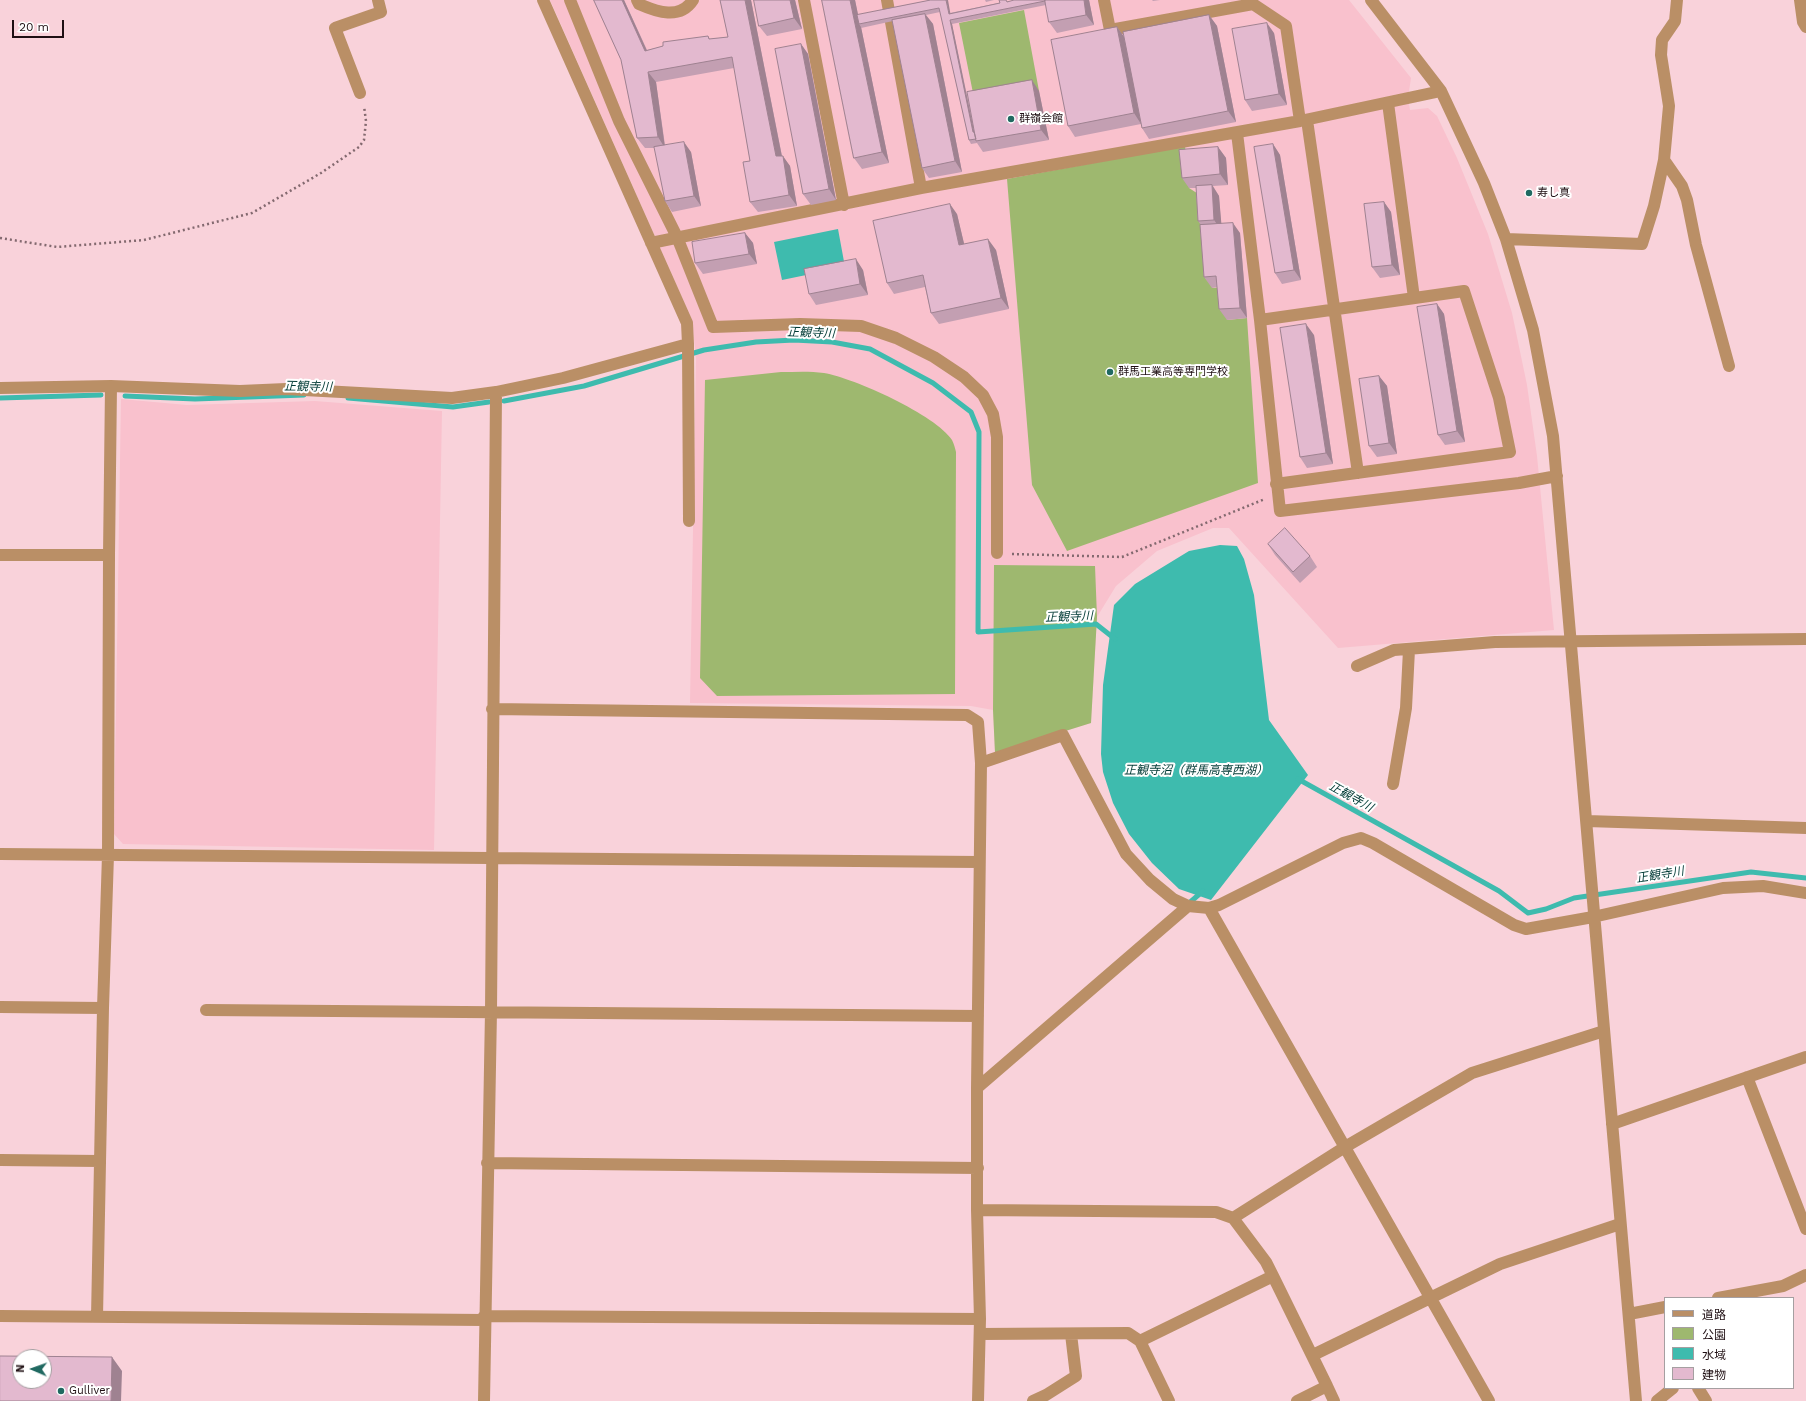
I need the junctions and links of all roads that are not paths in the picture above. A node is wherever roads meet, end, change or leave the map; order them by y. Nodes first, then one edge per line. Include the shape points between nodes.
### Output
1 (378, 0) edge
2 (542, 0) edge
3 (570, 0) edge
4 (637, 0) edge
5 (693, 0) edge
6 (804, 0) edge
7 (887, 0) edge
8 (1104, 0) edge
9 (1371, 0) edge
10 (1677, 0) edge
11 (1800, 0) edge
12 (1806, 27) edge
13 (1441, 91) junction
14 (360, 93) road end
15 (1388, 103) junction
16 (1304, 121) junction
17 (1236, 133) junction
18 (1664, 160) junction
19 (921, 188) junction
20 (844, 205) junction
21 (677, 237) junction
22 (1506, 239) junction
23 (651, 243) junction
24 (1414, 298) junction
25 (1336, 308) junction
26 (1260, 320) junction
27 (688, 344) junction
28 (1729, 366) dead end
29 (111, 386) junction
30 (0, 388) edge
31 (496, 392) junction
32 (1358, 473) junction
33 (1557, 476) junction
34 (1277, 489) junction
35 (689, 521) dead end
36 (997, 553) road end
37 (0, 555) edge
38 (108, 555) junction
39 (1806, 639) edge
40 (1572, 641) junction
41 (1409, 650) junction
42 (1357, 666) dead end
43 (492, 708) junction
44 (981, 763) junction
45 (1393, 784) dead end
46 (1587, 821) junction
47 (1806, 828) edge
48 (0, 854) edge
49 (108, 855) junction
50 (491, 859) junction
51 (979, 862) junction
52 (1806, 893) edge
53 (1188, 906) junction
54 (1209, 908) junction
55 (1593, 917) junction
56 (0, 1007) edge
57 (102, 1008) junction
58 (206, 1010) dead end
59 (491, 1011) junction
60 (978, 1016) junction
61 (1604, 1031) junction
62 (1806, 1057) edge
63 (1747, 1077) junction
64 (977, 1088) junction
65 (1612, 1124) junction
66 (1345, 1147) junction
67 (0, 1160) edge
68 (100, 1161) junction
69 (487, 1163) junction
70 (978, 1168) junction
71 (977, 1210) junction
72 (1233, 1218) junction
73 (1620, 1224) junction
74 (1806, 1229) edge
75 (1806, 1275) edge
76 (1273, 1276) junction
77 (1723, 1297) edge
78 (1431, 1299) junction
79 (1664, 1307) edge
80 (1629, 1314) junction
81 (0, 1316) edge
82 (97, 1317) junction
83 (484, 1318) junction
84 (980, 1319) junction
85 (980, 1334) junction
86 (1071, 1334) junction
87 (1140, 1341) junction
88 (1313, 1355) junction
89 (1327, 1386) junction
90 (1672, 1389) edge
91 (1699, 1389) edge
92 (1048, 1398) edge
93 (484, 1401) edge
94 (978, 1401) edge
95 (1033, 1401) edge
96 (1169, 1401) edge
97 (1297, 1401) edge
98 (1334, 1401) edge
99 (1489, 1401) edge
100 (1636, 1401) edge
101 (1657, 1401) edge
102 (1706, 1401) edge

1 - 14 street via 381,12 335,28
2 - 23 street
3 - 21 street via 619,121
4 - 5 street via 639,4 653,10 671,14 688,7
6 - 20 street
7 - 19 street
8 - 16 street via 1110,30 1253,4 1286,26
9 - 13 street
10 - 18 street via 1675,21 1662,40 1669,106
11 - 12 street
13 - 15 street
13 - 22 street via 1466,141
15 - 16 street
15 - 24 street
16 - 17 street
16 - 25 street
17 - 19 street
17 - 26 street
18 - 22 street via 1642,244
18 - 28 street via 1682,186 1687,200 1696,245
19 - 20 street
20 - 21 street
21 - 23 street
21 - 36 street via 713,327 800,324 861,326 896,338 934,357 964,377 983,395 993,414 997,437
22 - 33 street via 1533,330 1553,436
23 - 27 street via 687,323
24 - 25 street
24 - 32 street via 1464,291 1499,398 1510,452
25 - 26 street
25 - 32 street
26 - 34 street
27 - 31 street via 564,378
27 - 35 street
29 - 30 street
29 - 31 street via 240,391 317,390 452,398
29 - 38 street
31 - 43 street
32 - 34 street
33 - 34 street via 1519,483 1280,511
33 - 40 street
37 - 38 street
38 - 49 street
39 - 40 street
40 - 41 street via 1495,642
40 - 46 street
41 - 42 street via 1394,650
41 - 45 street via 1406,708
43 - 44 street via 967,715 978,722
43 - 50 street
44 - 51 street
44 - 53 street via 1063,734 1126,854 1150,880 1173,899
46 - 47 street
46 - 55 street
48 - 49 street
49 - 50 street
49 - 57 street
50 - 51 street
50 - 59 street
51 - 60 street
52 - 55 street via 1763,886 1723,888
53 - 54 street
53 - 64 street
54 - 55 street via 1343,843 1361,838 1374,843 1514,925 1526,929
54 - 66 street
55 - 61 street
56 - 57 street
57 - 68 street
58 - 59 street
59 - 60 street
59 - 69 street
60 - 64 street
61 - 65 street
61 - 66 street via 1472,1073
62 - 63 street
63 - 65 street
63 - 74 street
64 - 70 street
65 - 73 street
66 - 72 street
66 - 78 street
67 - 68 street
68 - 82 street
69 - 70 street
69 - 83 street
70 - 71 street
71 - 72 street via 1216,1212
71 - 84 street
72 - 76 street via 1266,1262
73 - 78 street via 1500,1264
73 - 80 street
75 - 77 street via 1783,1286
76 - 87 street
76 - 88 street
78 - 88 street
78 - 99 street
79 - 80 street
80 - 100 street
81 - 82 street
82 - 83 street
83 - 84 street
83 - 93 street
84 - 85 street
85 - 86 street
85 - 94 street
86 - 87 street via 1128,1333
86 - 92 street via 1076,1376
87 - 96 street
88 - 89 street
89 - 97 street
89 - 98 street
90 - 101 street
91 - 102 street
92 - 95 street

